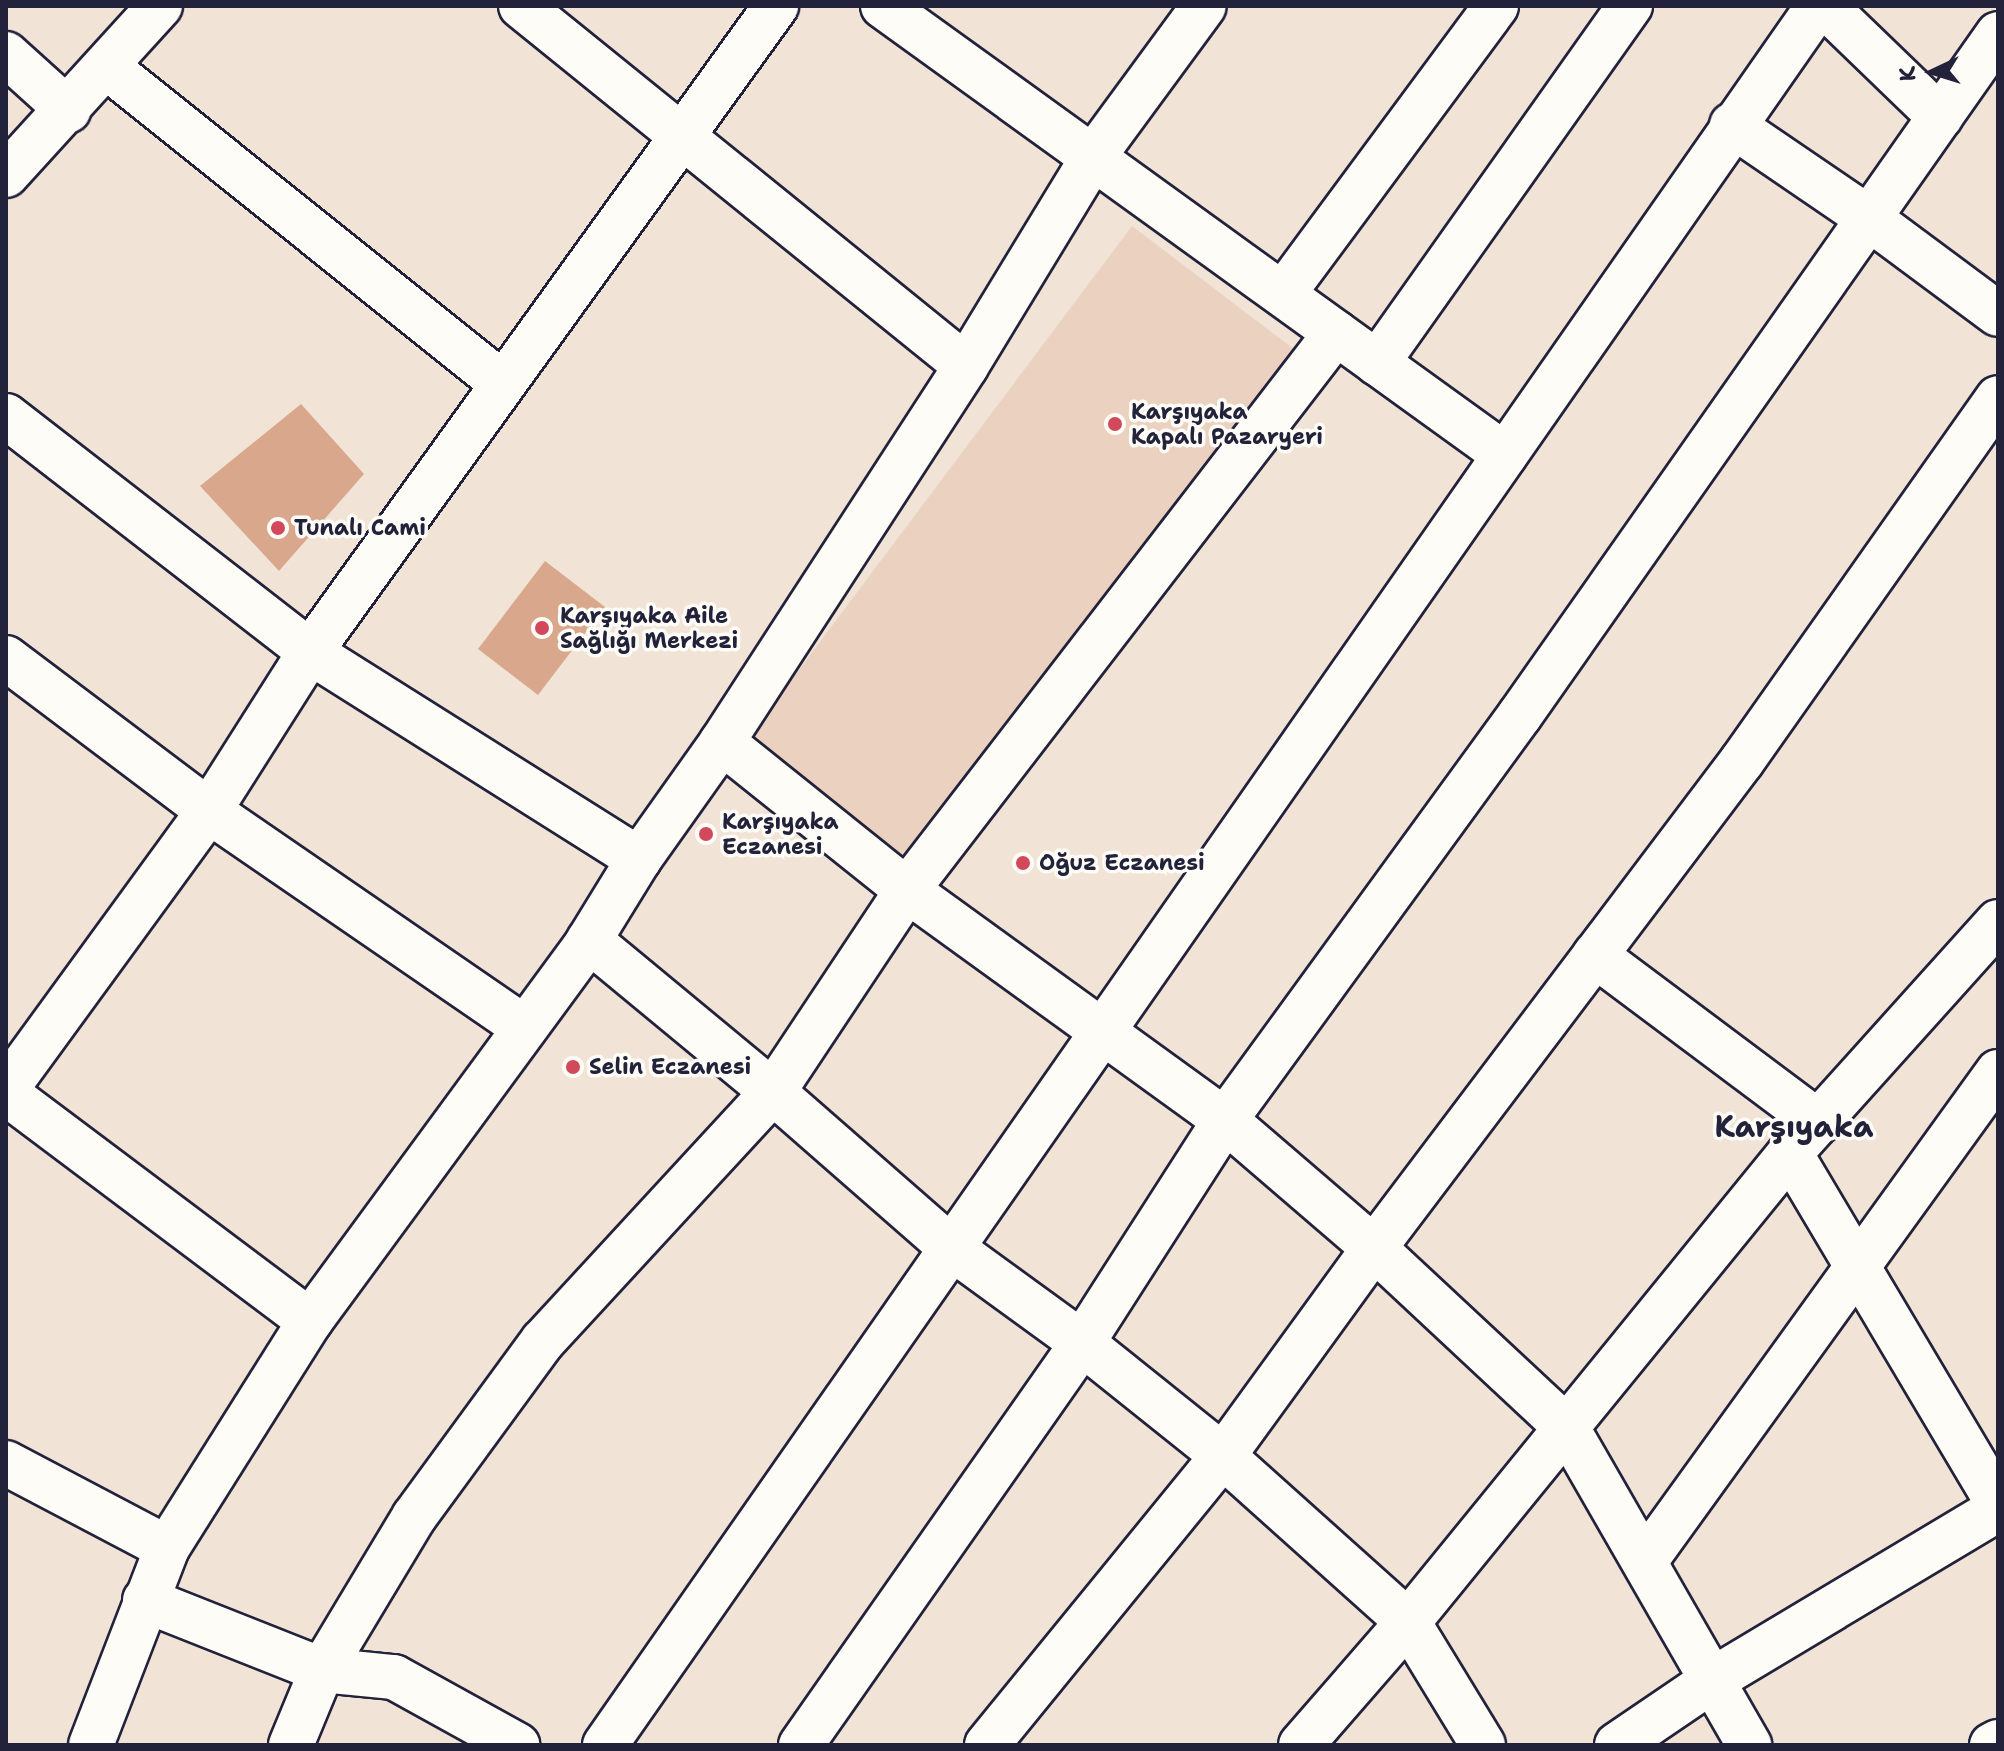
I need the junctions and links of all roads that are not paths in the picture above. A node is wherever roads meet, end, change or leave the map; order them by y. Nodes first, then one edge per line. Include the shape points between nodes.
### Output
1 (160, 6) edge
2 (521, 6) edge
3 (776, 6) edge
4 (883, 6) edge
5 (1204, 6) edge
6 (1496, 6) edge
7 (1630, 6) edge
8 (1818, 6) edge
9 (1825, 6) edge
10 (1998, 34) edge
11 (6, 54) edge
12 (107, 67) junction
13 (68, 110) junction
14 (1940, 117) junction
15 (1732, 125) junction
16 (680, 135) junction
17 (1093, 157) junction
18 (6, 175) edge
19 (1870, 219) junction
20 (1283, 294) junction
21 (1998, 314) edge
22 (1336, 333) junction
23 (1377, 363) junction
24 (966, 366) junction
25 (503, 384) junction
26 (1998, 398) edge
27 (6, 416) edge
28 (1505, 455) junction
29 (310, 652) junction
30 (6, 658) edge
31 (722, 742) junction
32 (209, 811) junction
33 (639, 859) junction
34 (907, 890) junction
35 (1998, 922) edge
36 (589, 940) junction
37 (1595, 955) junction
38 (525, 1028) junction
39 (1100, 1031) junction
40 (1998, 1072) edge
41 (6, 1091) edge
42 (773, 1092) junction
43 (1225, 1120) junction
44 (1804, 1137) junction
45 (950, 1247) junction
46 (1374, 1248) junction
47 (1857, 1265) junction
48 (310, 1321) junction
49 (1082, 1343) junction
50 (1567, 1428) junction
51 (1223, 1456) junction
52 (6, 1463) edge
53 (1998, 1506) edge
54 (167, 1548) junction
55 (1645, 1561) junction
56 (145, 1600) junction
57 (1408, 1622) junction
58 (322, 1670) junction
59 (1714, 1679) junction
60 (1998, 1742) edge
61 (91, 1745) edge
62 (291, 1745) edge
63 (517, 1745) edge
64 (605, 1745) edge
65 (801, 1745) edge
66 (987, 1745) edge
67 (1301, 1745) edge
68 (1483, 1745) edge
69 (1617, 1745) edge
70 (1749, 1745) edge
71 (1992, 1745) edge

1 - 12 street
2 - 16 street
3 - 16 street
4 - 17 street
5 - 17 street
6 - 20 street
7 - 23 street
8 - 15 street
9 - 14 street
10 - 14 street
11 - 13 street
12 - 13 street
12 - 25 street
13 - 18 street
14 - 19 street
15 - 19 street
15 - 28 street
16 - 24 street
16 - 25 street
17 - 20 street
17 - 24 street
19 - 21 street
19 - 43 street via 1520,715
20 - 22 street
22 - 23 street
22 - 34 street
23 - 28 street
24 - 31 street
25 - 29 street
26 - 37 street via 1742,761
27 - 29 street
28 - 39 street
29 - 32 street
29 - 33 street
30 - 32 street
31 - 33 street
31 - 34 street
32 - 38 street
32 - 41 street
33 - 36 street
34 - 39 street
34 - 42 street
35 - 44 street
36 - 38 street
36 - 42 street
37 - 44 street
37 - 46 street
38 - 48 street
39 - 43 street
39 - 45 street
40 - 47 street
41 - 48 street
42 - 45 street
42 - 58 street via 543,1341 414,1517
43 - 46 street
43 - 49 street
44 - 47 street
44 - 50 street
45 - 49 street
45 - 64 street
46 - 50 street
46 - 51 street
47 - 53 street
47 - 55 street
48 - 54 street
49 - 51 street
49 - 65 street
50 - 55 street
50 - 57 street
51 - 57 street
51 - 66 street
52 - 54 street
53 - 59 street
54 - 56 street
55 - 59 street
56 - 58 street
56 - 61 street
57 - 67 street
57 - 68 street
58 - 62 street
58 - 63 street via 394,1677
59 - 69 street
59 - 70 street
60 - 71 street

